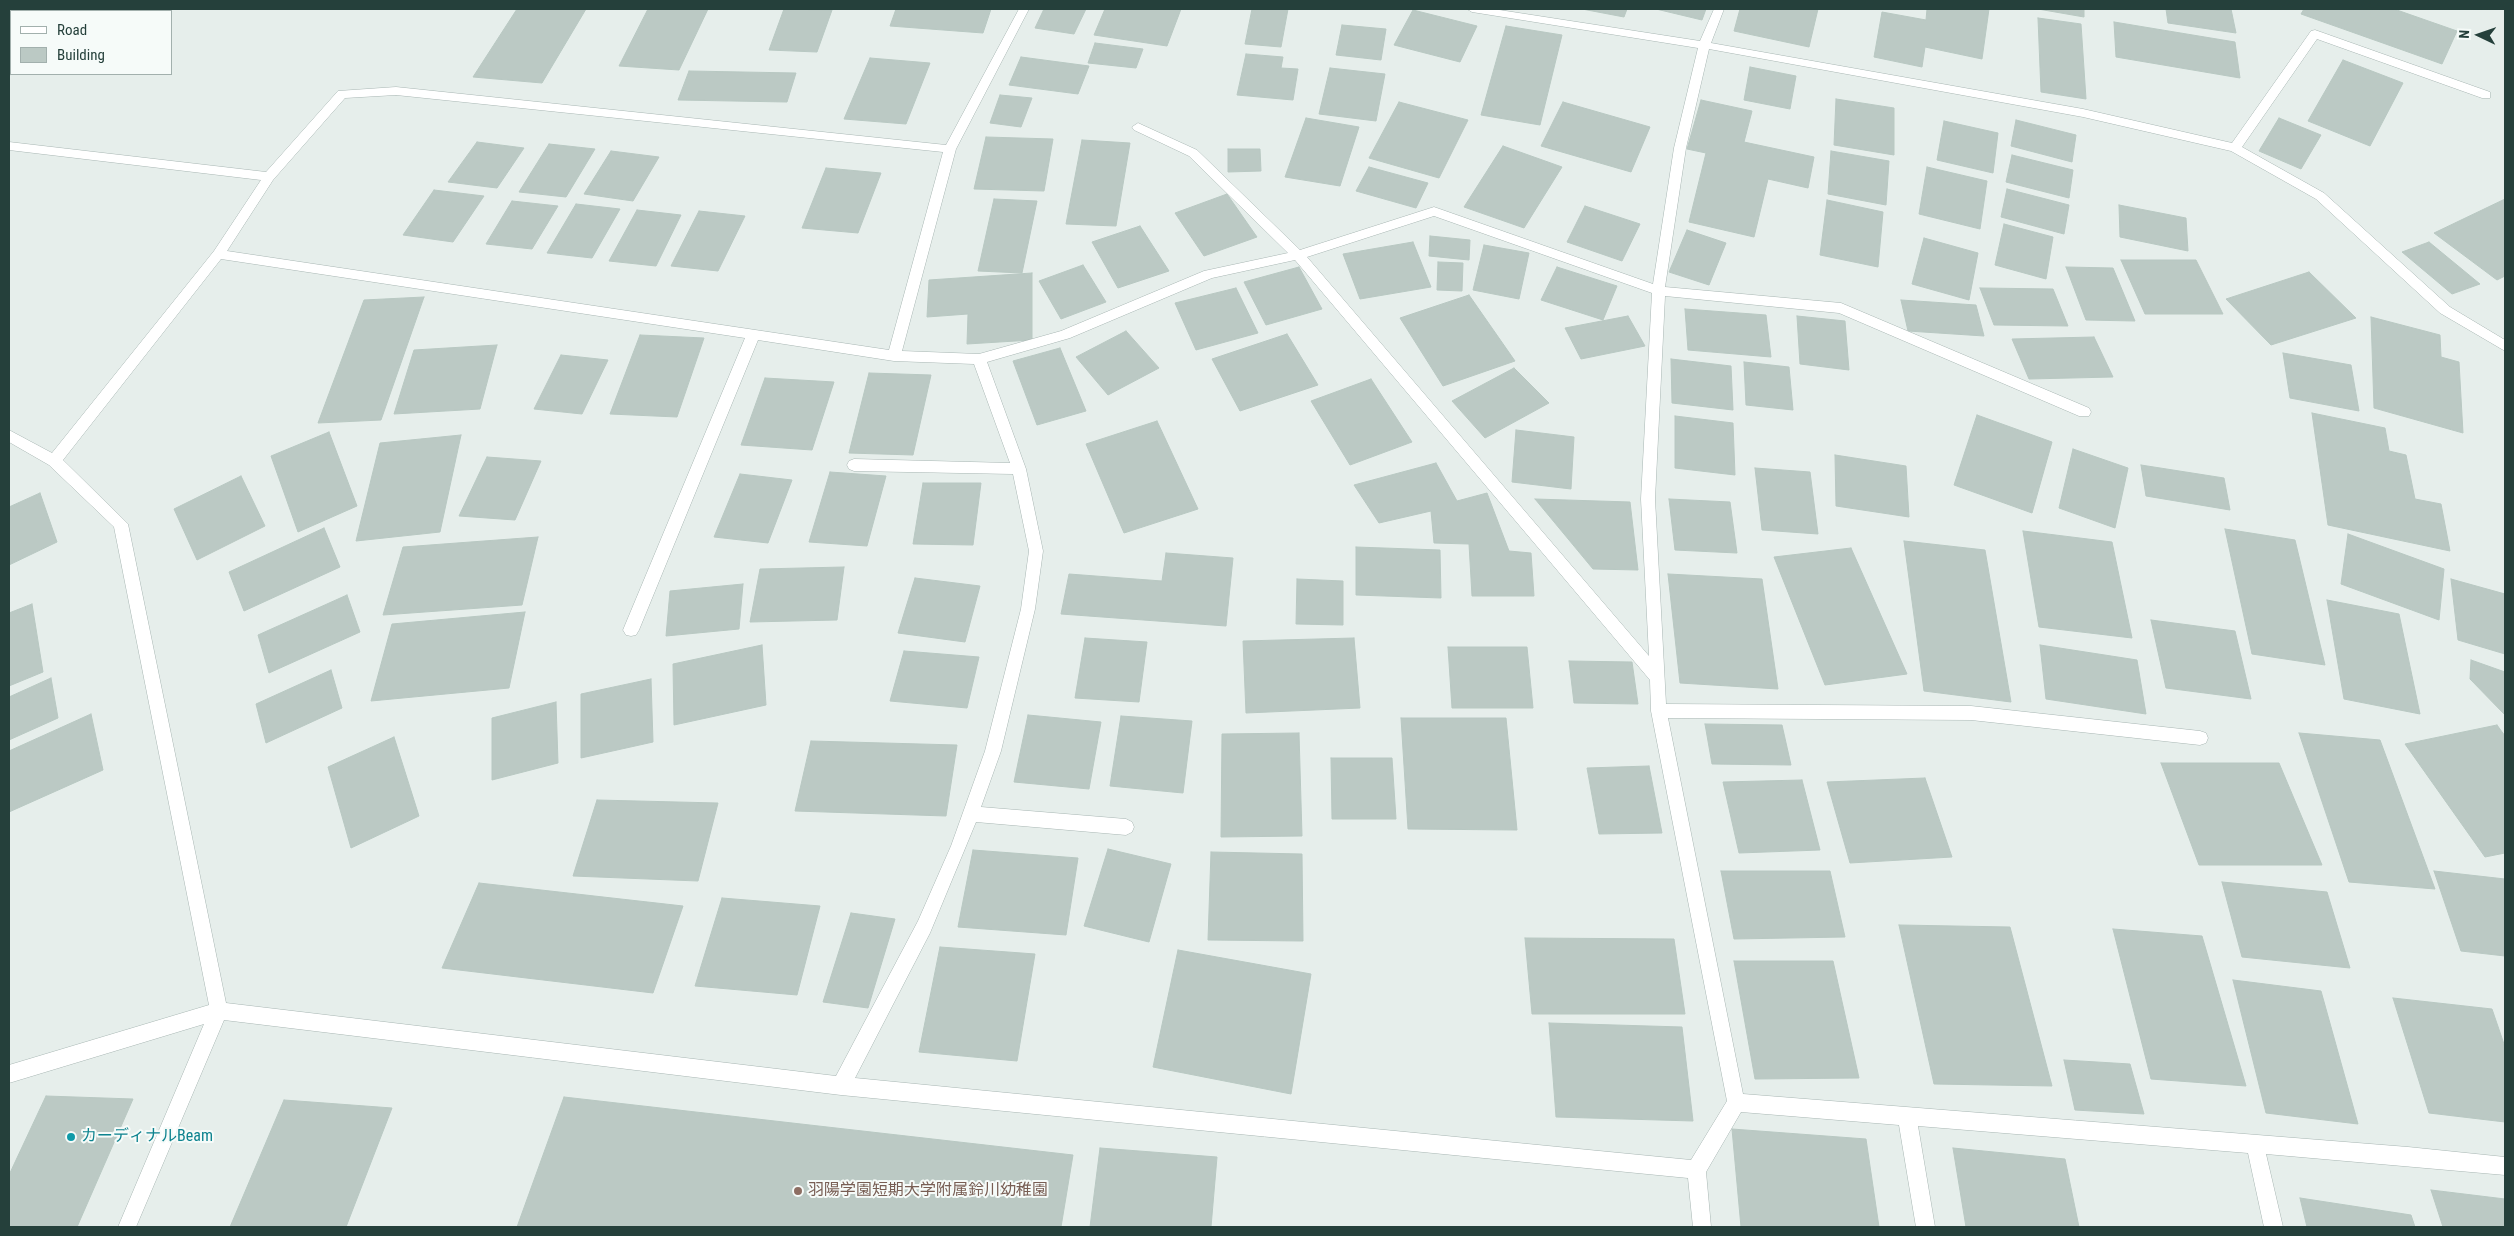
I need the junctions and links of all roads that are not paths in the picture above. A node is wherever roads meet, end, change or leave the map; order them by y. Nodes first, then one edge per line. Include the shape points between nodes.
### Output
1 (1024, 9) edge
2 (1472, 9) edge
3 (1719, 9) edge
4 (1704, 45) junction
5 (2486, 95) dead end
6 (1138, 127) dead end
7 (9, 146) edge
8 (2235, 148) junction
9 (950, 149) junction
10 (269, 177) junction
11 (218, 254) junction
12 (1298, 255) junction
13 (1659, 290) junction
14 (753, 336) junction
15 (2505, 346) edge
16 (894, 356) junction
17 (979, 359) junction
18 (2084, 412) dead end
19 (9, 435) edge
20 (54, 461) junction
21 (854, 465) dead end
22 (1019, 469) junction
23 (631, 630) dead end
24 (1657, 677) junction
25 (1659, 711) junction
26 (2200, 738) dead end
27 (970, 814) junction
28 (1126, 827) dead end
29 (219, 1011) junction
30 (9, 1074) edge
31 (841, 1086) junction
32 (1736, 1103) junction
33 (1907, 1116) junction
34 (2255, 1144) junction
35 (2505, 1166) edge
36 (1696, 1170) junction
37 (127, 1227) edge
38 (1702, 1227) edge
39 (1926, 1227) edge
40 (2274, 1227) edge

1 - 9 street
2 - 4 street
3 - 4 street
4 - 8 street via 2083,113
4 - 13 street via 1680,148
5 - 8 street via 2315,34
6 - 12 street via 1193,153
7 - 10 street
8 - 15 street via 2320,196 2445,310
9 - 10 street via 396,91 342,94
9 - 16 street
10 - 11 street
11 - 14 street
11 - 20 street
12 - 13 street via 1434,211
12 - 17 street via 1209,274 1065,335
12 - 24 street
13 - 18 street via 1841,308
13 - 24 street via 1648,499
14 - 16 street
14 - 23 street
16 - 17 street
17 - 22 street
19 - 20 street
20 - 29 street via 121,524
21 - 22 street
22 - 27 street via 1036,551 1028,609 993,751
24 - 25 street
25 - 26 street via 1971,713
25 - 32 street
27 - 28 street
27 - 31 street via 924,927
29 - 30 street
29 - 31 street
29 - 37 street
31 - 36 street
32 - 33 street
32 - 36 street
33 - 34 street
33 - 39 street
34 - 35 street
34 - 40 street
36 - 38 street

